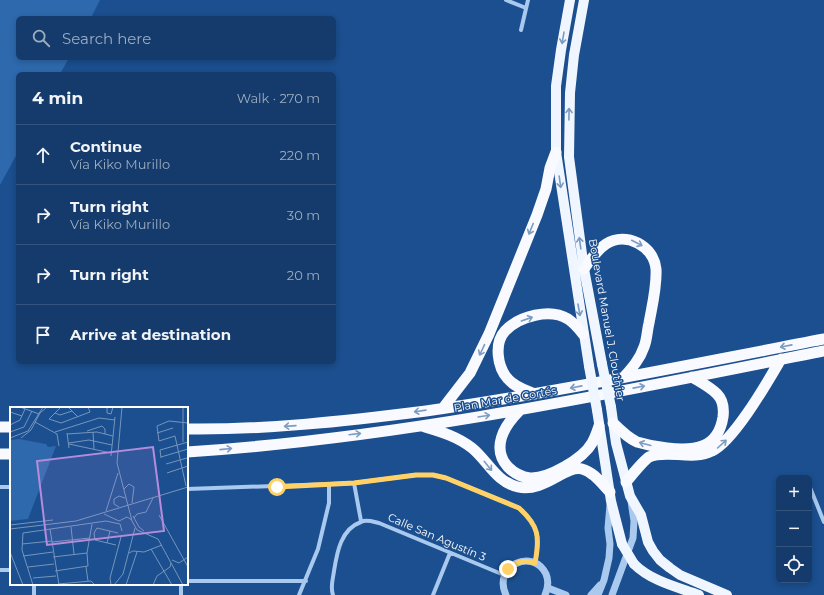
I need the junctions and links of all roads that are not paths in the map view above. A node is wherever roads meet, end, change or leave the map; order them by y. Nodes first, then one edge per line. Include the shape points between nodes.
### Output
1 (506, 0) edge
2 (528, 0) edge
3 (570, 0) edge
4 (584, 0) edge
5 (526, 8) junction
6 (521, 30) dead end
7 (556, 152) junction
8 (584, 269) junction
9 (583, 334) junction
10 (824, 339) edge
11 (824, 351) edge
12 (781, 359) junction
13 (624, 377) junction
14 (692, 377) junction
15 (535, 394) junction
16 (442, 408) junction
17 (519, 411) junction
18 (613, 423) junction
19 (420, 426) junction
20 (599, 426) junction
21 (188, 429) edge
22 (188, 452) edge
23 (626, 482) junction
24 (354, 483) junction
25 (329, 484) junction
26 (188, 489) edge
27 (812, 492) edge
28 (610, 496) junction
29 (630, 496) junction
30 (361, 521) junction
31 (824, 522) edge
32 (450, 553) junction
33 (535, 563) junction
34 (504, 575) junction
35 (604, 580) junction
36 (188, 581) edge
37 (306, 581) junction
38 (546, 592) edge
39 (300, 595) edge
40 (333, 595) edge
41 (433, 595) edge
42 (506, 595) edge
43 (566, 595) edge
44 (590, 595) edge
45 (598, 595) edge
46 (612, 595) edge
47 (699, 595) edge
48 (727, 595) edge

1 - 5 street
2 - 5 street
3 -> 7 main road via 556,86
8 -> 4 main road, Boulevard Manuel J. Clouthier via 568,157 570,93
5 - 6 street
7 -> 9 main road
7 -> 16 highway via 537,215 489,334 470,373
8 -> 13 highway via 599,249 621,238 641,244 654,262 655,288 644,346 635,365
8 - 18 main road, Boulevard Manuel J. Clouthier, bridge
15 -> 9 highway via 518,387 507,378 500,366 498,344 506,330 517,322 545,314 567,318
9 - 20 main road, bridge
10 -> 13 highway, Plan Mar de Cortés
11 - 12 highway, Plan Mar de Cortés
12 - 14 highway, Plan Mar de Cortés
23 -> 12 highway via 649,458 661,454 698,455 719,448 743,418
13 -> 15 highway, Plan Mar de Cortés
17 -> 14 highway, Plan Mar de Cortés
14 -> 18 highway via 713,390 723,403 724,413 720,428 711,441 700,447 685,450 648,445 636,441
15 - 16 highway, Plan Mar de Cortés
16 -> 21 highway, Plan Mar de Cortés via 297,426
19 -> 17 highway, Plan Mar de Cortés
17 - 20 highway via 503,431 500,452 509,468 524,477 546,475 571,462 592,443
18 - 23 main road, Boulevard Manuel J. Clouthier
22 -> 19 highway, Plan Mar de Cortés
19 -> 28 highway via 460,440 472,448 497,476 518,487 533,488 571,470 581,469 594,476
20 - 28 main road
23 - 29 main road, Boulevard Manuel J. Clouthier
24 - 25 street
24 - 30 street
24 - 33 street via 433,475 519,508 533,523 537,535 539,542
25 - 26 street
25 - 37 street via 329,503 318,549
27 - 31 street
28 - 35 street via 610,558
28 - 47 main road, bridge via 622,544 634,564 653,578
29 - 46 street via 634,521 633,538
29 - 48 main road, Boulevard Manuel J. Clouthier via 641,515 648,542 660,560 680,575
30 - 32 street, Calle San Agustín 3 via 379,522
30 - 40 street via 343,537 337,551
32 - 34 street, Calle San Agustín 3
32 - 41 street
33 - 34 street via 520,561
33 - 38 street via 547,576
34 - 42 street
35 - 44 street
35 - 45 street
36 - 37 street
37 - 39 street
38 - 43 street

